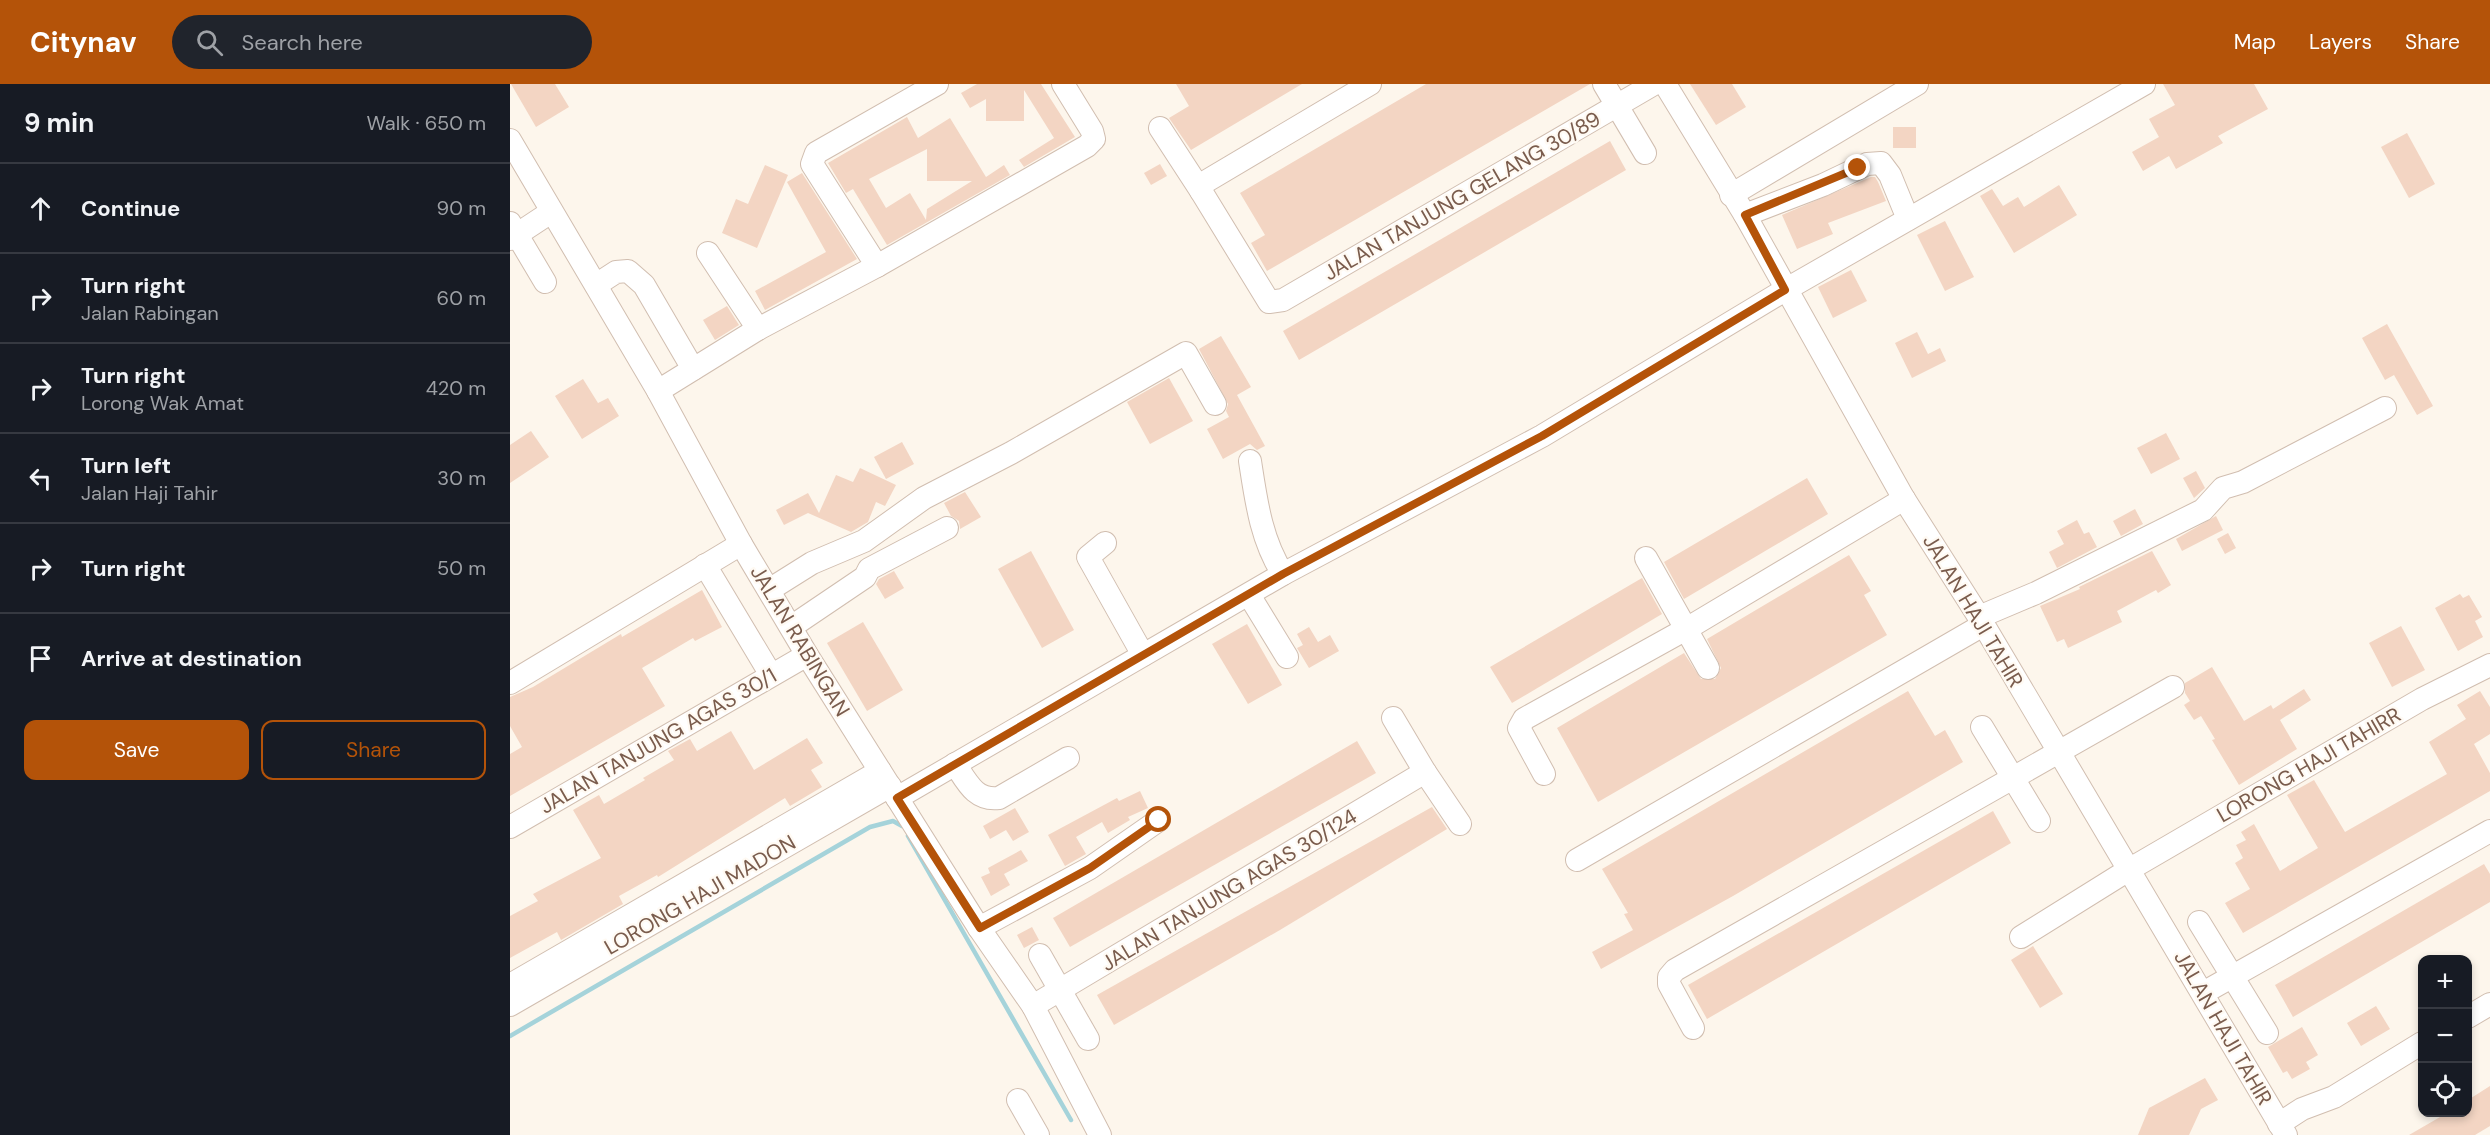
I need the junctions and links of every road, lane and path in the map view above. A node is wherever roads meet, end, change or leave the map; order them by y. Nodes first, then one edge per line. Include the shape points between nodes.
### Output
1 (937, 84) edge
2 (1063, 84) edge
3 (1370, 84) edge
4 (1604, 84) edge
5 (1654, 84) edge
6 (1665, 84) edge
7 (1917, 84) edge
8 (2144, 84) edge
9 (1618, 106) junction
10 (1160, 128) dead end
11 (510, 140) edge
12 (1645, 153) dead end
13 (1201, 191) junction
14 (1731, 195) junction
15 (551, 212) junction
16 (1745, 215) junction
17 (1908, 219) junction
18 (512, 232) edge
19 (708, 253) dead end
20 (877, 266) junction
21 (545, 282) dead end
22 (596, 285) junction
23 (1785, 290) junction
24 (758, 329) junction
25 (693, 369) junction
26 (658, 392) junction
27 (1215, 404) dead end
28 (2385, 408) dead end
29 (1250, 461) dead end
30 (1904, 499) junction
31 (947, 528) dead end
32 (1105, 543) dead end
33 (741, 544) junction
34 (1646, 558) dead end
35 (705, 565) junction
36 (1283, 574) junction
37 (769, 590) junction
38 (1249, 596) junction
39 (1981, 621) junction
40 (791, 627) junction
41 (1688, 628) junction
42 (807, 655) junction
43 (1143, 655) junction
44 (1287, 657) dead end
45 (2490, 665) edge
46 (1708, 668) dead end
47 (771, 675) junction
48 (510, 683) edge
49 (2173, 687) dead end
50 (1393, 718) dead end
51 (1982, 727) dead end
52 (2058, 753) junction
53 (1068, 758) dead end
54 (955, 764) junction
55 (1425, 772) junction
56 (1544, 774) dead end
57 (2013, 779) junction
58 (889, 785) junction
59 (1159, 820) dead end
60 (2039, 821) dead end
61 (1460, 824) dead end
62 (510, 827) edge
63 (2490, 831) edge
64 (1577, 860) dead end
65 (2130, 869) junction
66 (2199, 922) dead end
67 (980, 928) junction
68 (2021, 937) dead end
69 (1040, 955) dead end
70 (2234, 976) junction
71 (510, 985) edge
72 (1061, 990) junction
73 (2203, 993) junction
74 (2490, 1004) edge
75 (510, 1005) edge
76 (1033, 1006) junction
77 (2472, 1015) edge
78 (1693, 1028) dead end
79 (2267, 1034) dead end
80 (1088, 1039) dead end
81 (2418, 1045) edge
82 (1018, 1100) dead end
83 (2283, 1132) edge
84 (1094, 1133) edge
85 (1038, 1135) edge

1 - 20 street via 816,153 812,164
2 - 20 street via 1092,131 1094,139 1087,146
3 - 13 street via 1217,173
4 - 9 street
5 - 9 street, JALAN TANJUNG GELANG 30/89
6 - 14 street, JALAN HAJI TAHIR
7 - 14 street
8 - 17 street
9 - 12 street
9 - 13 street, JALAN TANJUNG GELANG 30/89 via 1283,300 1269,302
10 - 13 street
11 - 15 street, JALAN RABINGAN
14 - 16 street, JALAN HAJI TAHIR
15 - 18 street
15 - 22 street, JALAN RABINGAN
16 - 17 street via 1867,164 1881,163
16 - 23 street, JALAN HAJI TAHIR
17 - 23 street
18 - 21 street
19 - 24 street
20 - 24 street
22 - 25 street via 616,273 628,272 644,285
22 - 26 street, JALAN RABINGAN
23 - 30 street, JALAN HAJI TAHIR
23 - 36 street via 1542,436
24 - 25 street
25 - 26 street
26 - 33 street, JALAN RABINGAN
27 - 37 street via 1186,353 924,498 864,541 812,563
28 - 39 street via 2243,482 2223,488 2203,510
29 - 36 street via 1269,553
30 - 39 street, JALAN HAJI TAHIR
30 - 41 street
31 - 40 street via 869,569 866,577
32 - 43 street via 1088,557
33 - 35 street
33 - 37 street, JALAN RABINGAN
34 - 41 street
35 - 47 street
35 - 48 street
36 - 38 street
37 - 40 street, JALAN RABINGAN
38 - 43 street
38 - 44 street
39 - 52 street, JALAN HAJI TAHIR
39 - 64 street
40 - 42 street, JALAN RABINGAN
41 - 46 street
41 - 56 street via 1524,719 1519,728
42 - 47 street, JALAN TANJUNG AGAS 30/1
42 - 58 street, JALAN RABINGAN
43 - 54 street
45 - 65 street, LORONG HAJI TAHIRR via 2422,699
47 - 62 street, JALAN TANJUNG AGAS 30/1
49 - 52 street
50 - 55 street
51 - 57 street
52 - 57 street
52 - 65 street, JALAN HAJI TAHIR
53 - 54 street via 999,798 987,800 976,794
54 - 58 street
55 - 61 street
55 - 72 street, JALAN TANJUNG AGAS 30/124
57 - 60 street
57 - 78 street via 1675,970 1669,984
58 - 67 street, JALAN RABINGAN
58 - 71 street
58 - 75 street, LORONG HAJI MADON
59 - 67 street via 1090,868
63 - 70 street
65 - 68 street, LORONG HAJI TAHIRR
65 - 73 street, JALAN HAJI TAHIR
66 - 70 street
67 - 76 street, JALAN RABINGAN
69 - 72 street
70 - 73 street
70 - 79 street
72 - 76 street, JALAN TANJUNG AGAS 30/124
72 - 80 street
73 - 83 street, JALAN HAJI TAHIR
74 - 77 street
76 - 84 street, JALAN RABINGAN
81 - 83 street via 2334,1097 2302,1109
82 - 85 street

